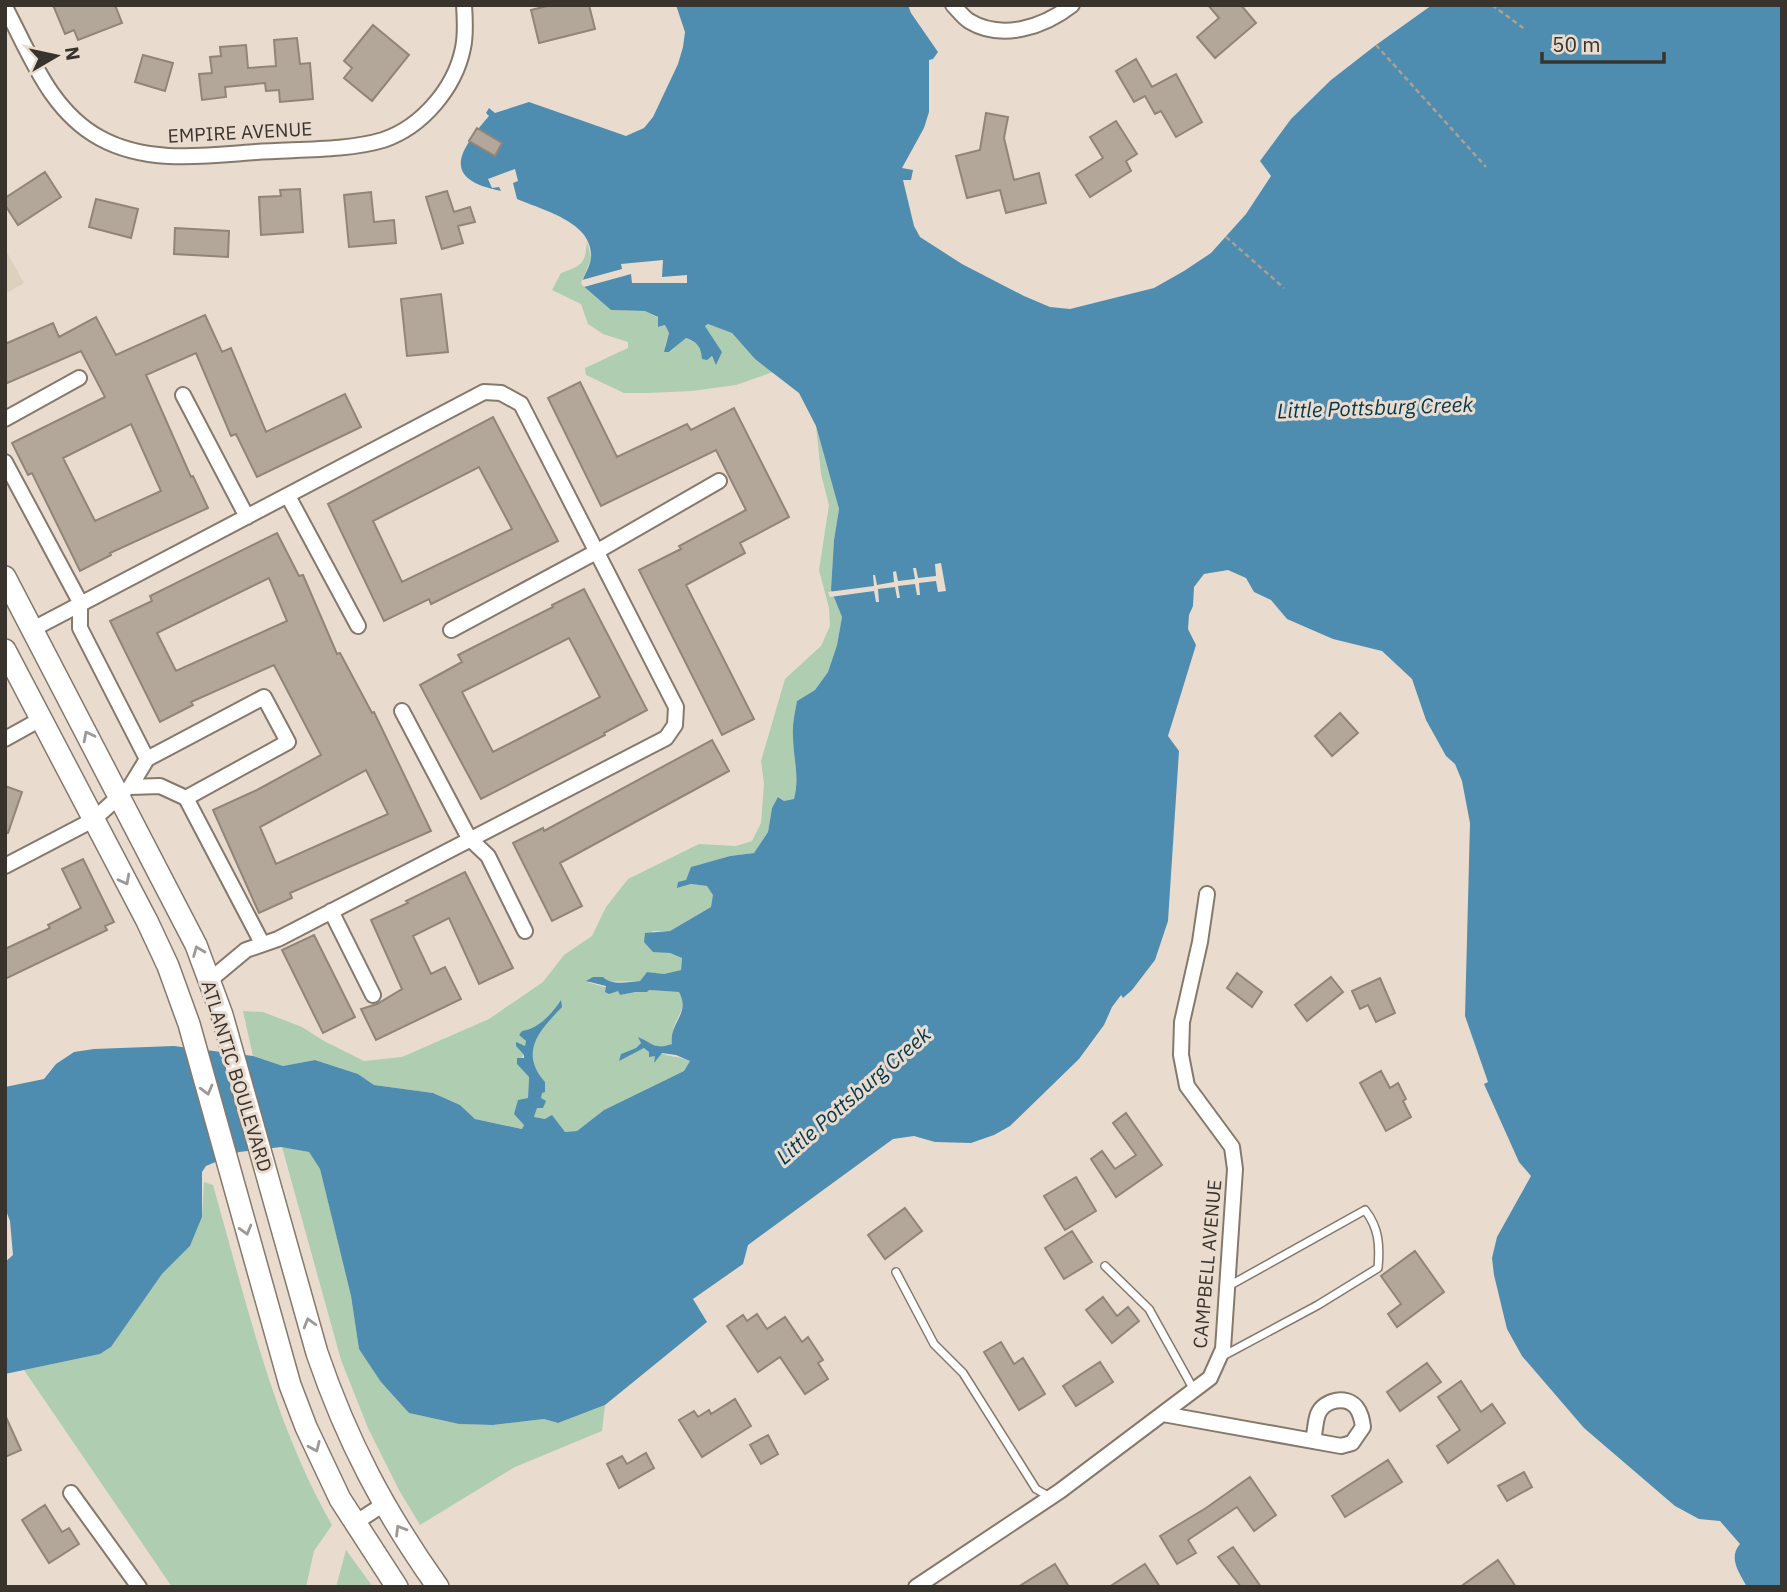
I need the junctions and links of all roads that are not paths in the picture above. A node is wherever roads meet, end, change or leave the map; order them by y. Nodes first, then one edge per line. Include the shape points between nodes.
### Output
1 (464, 5) edge
2 (953, 5) edge
3 (1072, 5) edge
4 (5, 7) edge
5 (79, 378) dead end
6 (183, 395) dead end
7 (5, 419) edge
8 (5, 462) edge
9 (719, 481) dead end
10 (288, 496) junction
11 (247, 517) junction
12 (596, 552) junction
13 (5, 576) edge
14 (80, 602) junction
15 (358, 626) dead end
16 (33, 629) junction
17 (452, 629) dead end
18 (5, 650) edge
19 (402, 711) dead end
20 (41, 719) junction
21 (5, 738) edge
22 (147, 759) junction
23 (125, 791) junction
24 (186, 798) junction
25 (93, 820) junction
26 (469, 838) junction
27 (5, 866) edge
28 (1207, 894) dead end
29 (331, 911) junction
30 (525, 931) dead end
31 (262, 943) junction
32 (210, 980) junction
33 (373, 995) dead end
34 (1105, 1266) dead end
35 (896, 1272) dead end
36 (1227, 1287) junction
37 (1219, 1358) junction
38 (1194, 1390) junction
39 (1163, 1414) junction
40 (1313, 1441) dead end
41 (71, 1493) dead end
42 (1051, 1497) junction
43 (384, 1504) junction
44 (355, 1523) junction
45 (139, 1587) edge
46 (397, 1587) edge
47 (438, 1587) edge
48 (916, 1587) edge

1 - 4 street, EMPIRE AVENUE via 463,47 448,87 400,133 346,146 198,156 124,149 73,119 54,100
2 - 3 street via 968,20 989,30 1046,23
5 - 7 street
6 - 11 street
8 - 14 street
9 - 12 street
10 - 11 street
10 - 12 street via 484,392 501,393 521,404
10 - 15 street
11 - 14 street
12 - 17 street
12 - 26 street via 676,707 675,725 666,738
13 - 16 main road, ATLANTIC BOULEVARD
14 - 16 street
14 - 22 street via 80,628
23 -> 16 main road, ATLANTIC BOULEVARD
18 - 20 main road, ATLANTIC BOULEVARD
19 - 26 street
20 - 21 street
20 - 25 main road, ATLANTIC BOULEVARD
22 - 23 street
22 - 24 street via 264,697 288,743
23 - 24 street via 160,786
23 - 25 street
32 -> 23 main road, ATLANTIC BOULEVARD
24 - 31 street
25 - 27 street
25 -> 44 main road, ATLANTIC BOULEVARD via 168,966 189,1024 290,1385 327,1472
26 - 29 street
26 - 30 street via 488,856
28 - 36 street, CAMPBELL AVENUE via 1182,1022 1181,1055 1187,1086 1232,1147 1235,1169
29 - 31 street
29 - 33 street
31 - 32 street via 246,950
43 -> 32 main road, ATLANTIC BOULEVARD via 354,1448 317,1353
34 - 38 lane via 1149,1309
35 - 42 lane via 934,1344 962,1373 1036,1489
36 - 37 street, CAMPBELL AVENUE
36 - 37 lane via 1365,1210 1374,1222 1380,1243 1378,1268
37 - 38 street, CAMPBELL AVENUE via 1210,1378
38 - 39 street, CAMPBELL AVENUE
39 - 40 street
39 - 42 street, CAMPBELL AVENUE
41 - 45 street
42 - 48 street, CAMPBELL AVENUE
43 - 44 street
47 -> 43 main road, ATLANTIC BOULEVARD
44 - 46 main road, ATLANTIC BOULEVARD

